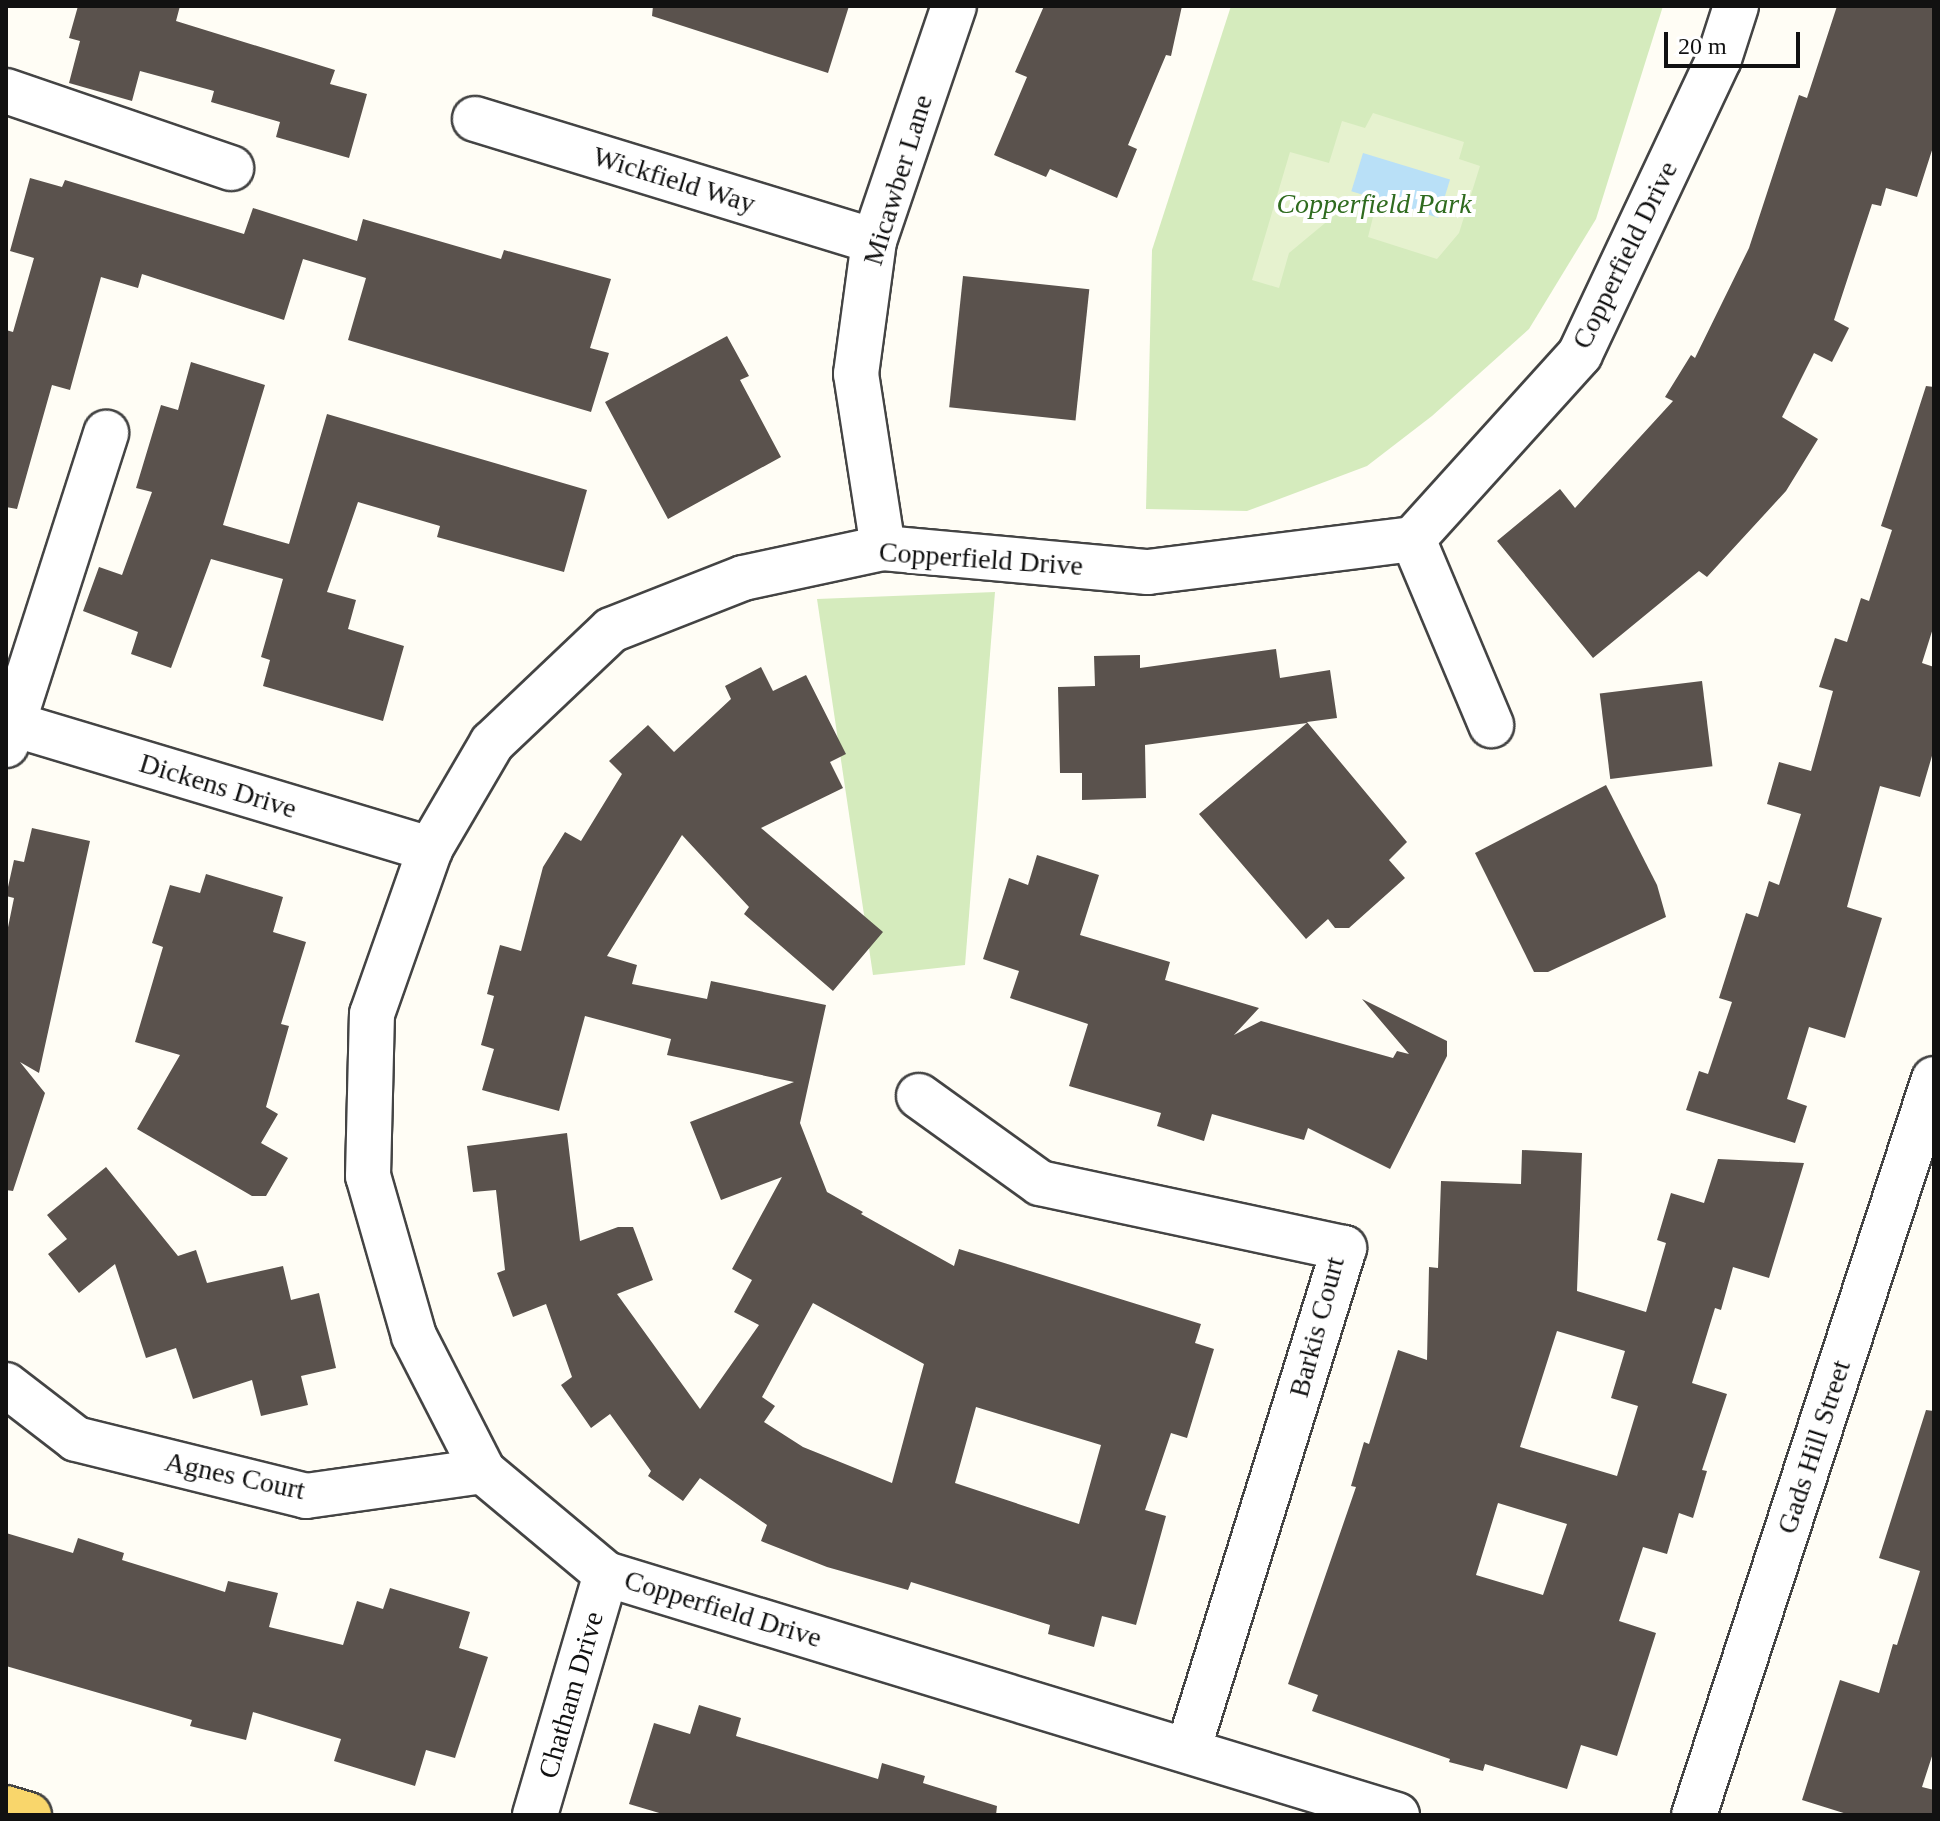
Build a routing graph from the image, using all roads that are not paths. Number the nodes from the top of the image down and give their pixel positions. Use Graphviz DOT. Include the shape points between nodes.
graph roads {
  1 [pos="954,6"];
  2 [pos="1736,6"];
  3 [pos="6,91"];
  4 [pos="475,119"];
  5 [pos="231,168"];
  6 [pos="874,241"];
  7 [pos="106,433"];
  8 [pos="1413,539"];
  9 [pos="883,548"];
  10 [pos="1491,725"];
  11 [pos="8,731"];
  12 [pos="430,849"];
  13 [pos="1934,1079"];
  14 [pos="919,1096"];
  15 [pos="6,1385"];
  16 [pos="483,1471"];
  17 [pos="606,1574"];
  18 [pos="1188,1750"];
  19 [pos="6,1808"];
  20 [pos="29,1815"];
  21 [pos="535,1815"];
  22 [pos="1397,1815"];
  23 [pos="1694,1815"];
  1 -- 6 [label="street, Micawber Lane"];
  2 -- 8 [label="street, Copperfield Drive" via="1719,59 1580,354"];
  3 -- 5 [label="street"];
  4 -- 6 [label="street, Wickfield Way"];
  6 -- 9 [label="street, Micawber Lane" via="856,374"];
  7 -- 11 [label="street"];
  8 -- 9 [label="street, Copperfield Drive" via="1148,572"];
  8 -- 10 [label="street"];
  9 -- 12 [label="street, Copperfield Drive" via="743,578 611,630 492,743"];
  11 -- 12 [label="street, Dickens Drive"];
  12 -- 16 [label="street, Copperfield Drive" via="372,1014 368,1176 414,1336"];
  13 -- 23 [label="street, Gads Hill Street"];
  14 -- 18 [label="street, Barkis Court" via="1040,1183 1344,1248"];
  15 -- 16 [label="street, Agnes Court" via="76,1439 306,1496"];
  16 -- 17 [label="street, Copperfield Drive"];
  17 -- 18 [label="street, Copperfield Drive"];
  17 -- 21 [label="street, Chatham Drive"];
  18 -- 22 [label="street, Copperfield Drive"];
  19 -- 20 [label="main road"];
}
